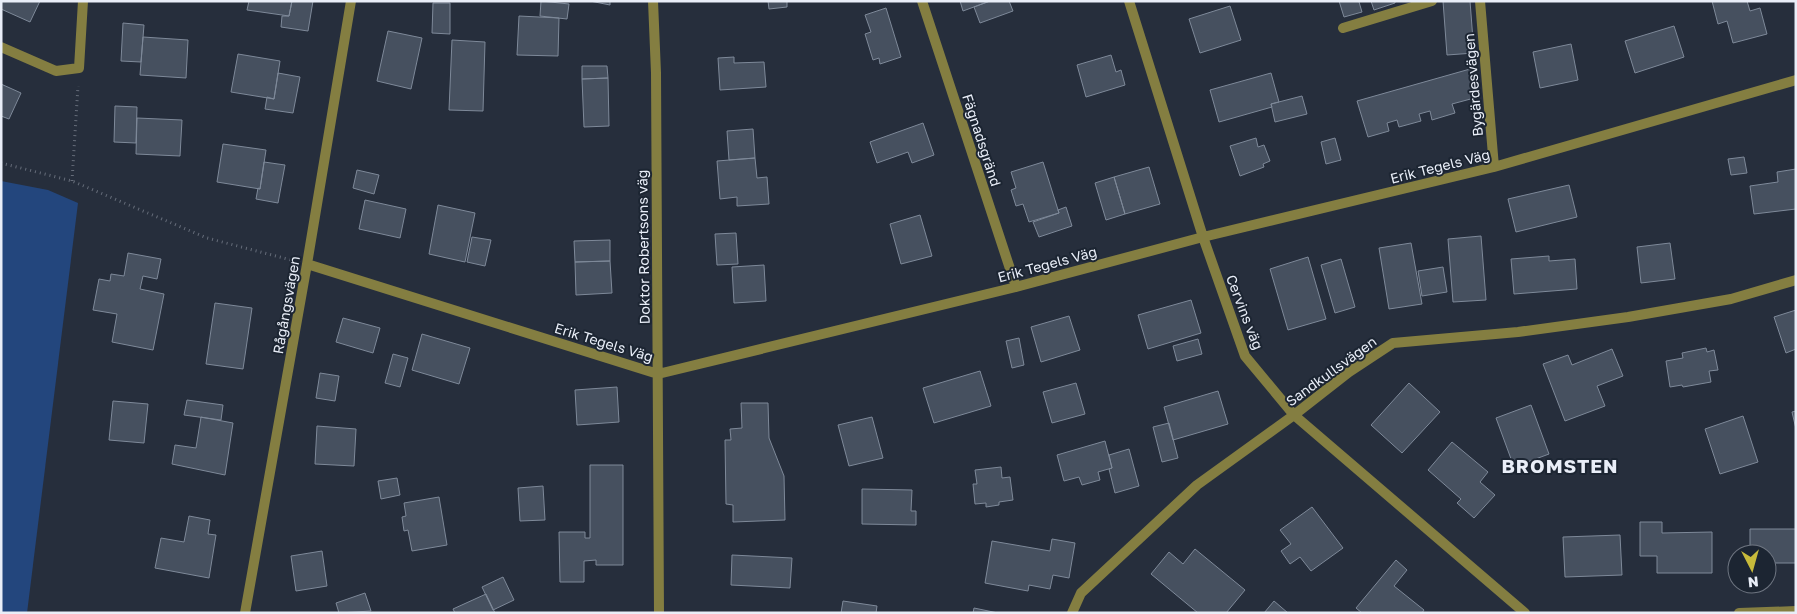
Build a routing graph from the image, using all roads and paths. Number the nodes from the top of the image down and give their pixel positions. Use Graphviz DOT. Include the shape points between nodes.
graph roads {
  1 [pos="83,1"];
  2 [pos="350,1"];
  3 [pos="654,1"];
  4 [pos="922,1"];
  5 [pos="1128,1"];
  6 [pos="1432,1"];
  7 [pos="1480,1"];
  8 [pos="1343,28"];
  9 [pos="1,47"];
  10 [pos="79,68"];
  11 [pos="1796,80"];
  12 [pos="1,163"];
  13 [pos="1494,167"];
  14 [pos="72,181"];
  15 [pos="1203,236"];
  16 [pos="307,264"];
  17 [pos="1796,280"];
  18 [pos="1016,287"];
  19 [pos="658,374"];
  20 [pos="1294,415"];
  21 [pos="1796,611"];
  22 [pos="245,613"];
  23 [pos="659,613"];
  24 [pos="1072,613"];
  25 [pos="1525,613"];
  26 [pos="1739,613"];
  1 -- 10 [label="street"];
  2 -- 16 [label="street, Rågångsvägen"];
  3 -- 19 [label="street, Doktor Robertsons väg"];
  4 -- 18 [label="street, Fägnadsgränd"];
  5 -- 15 [label="street, Cervins väg"];
  6 -- 8 [label="street"];
  7 -- 13 [label="street, Bygärdesvägen"];
  9 -- 10 [label="street" via="56,71"];
  10 -- 14 [label="path"];
  11 -- 13 [label="street, Erik Tegels Väg"];
  12 -- 14 [label="path"];
  13 -- 15 [label="street, Erik Tegels Väg"];
  14 -- 16 [label="path" via="207,238"];
  15 -- 18 [label="street, Erik Tegels Väg"];
  15 -- 20 [label="street, Cervins väg" via="1245,356"];
  16 -- 19 [label="street, Erik Tegels Väg"];
  16 -- 22 [label="street, Rågångsvägen"];
  17 -- 20 [label="street, Sandkullsvägen" via="1731,299 1628,317 1518,332 1393,343"];
  18 -- 19 [label="street, Erik Tegels Väg"];
  19 -- 23 [label="street, Doktor Robertsons väg"];
  20 -- 24 [label="street, Sandkullsvägen" via="1197,485 1081,593"];
  20 -- 25 [label="street, Cervins väg"];
  21 -- 26 [label="street"];
}
